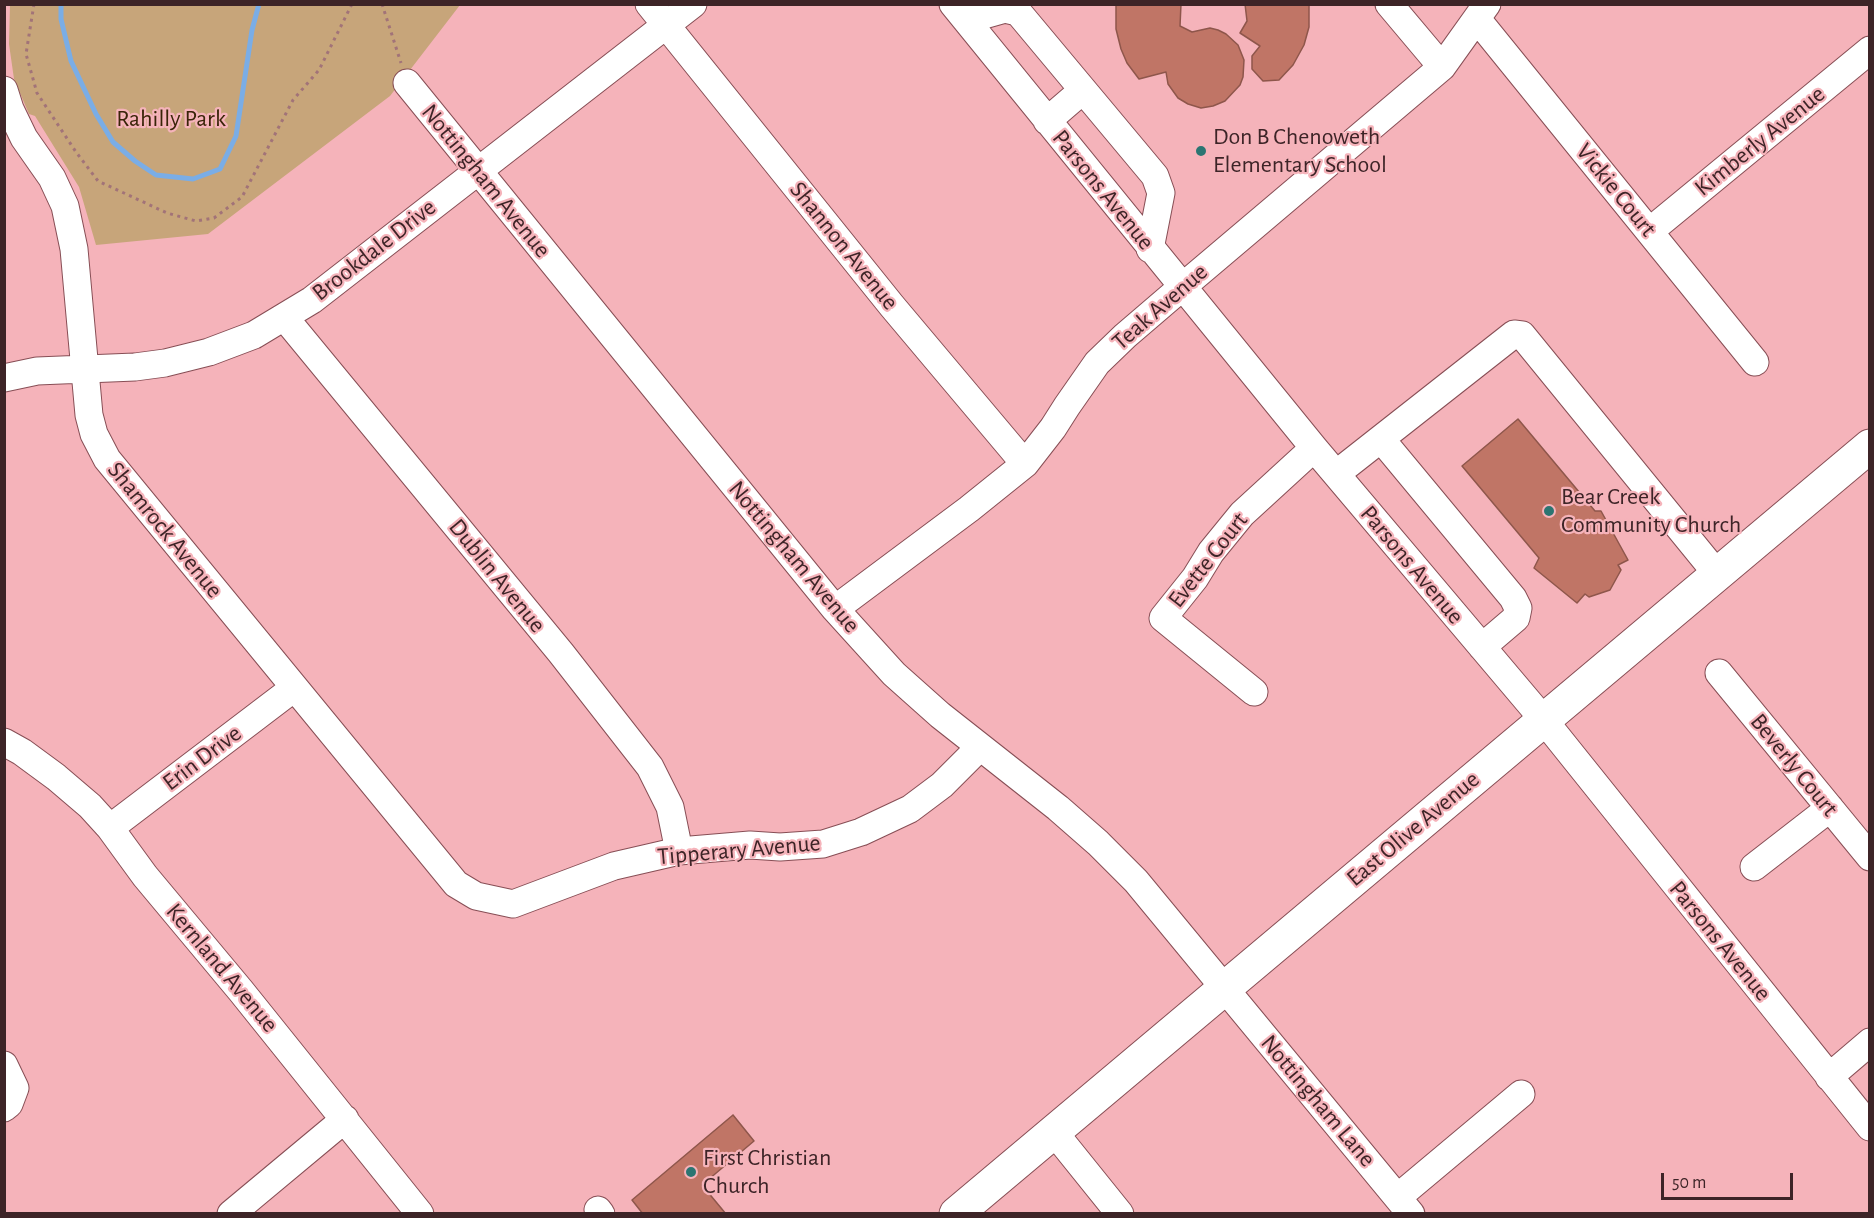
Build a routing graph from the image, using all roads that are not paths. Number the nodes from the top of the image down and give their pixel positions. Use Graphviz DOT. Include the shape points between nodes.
graph roads {
  1 [pos="650,4"];
  2 [pos="693,4"];
  3 [pos="1389,5"];
  4 [pos="1482,11"];
  5 [pos="959,12"];
  6 [pos="666,26"];
  7 [pos="1869,50"];
  8 [pos="1442,67"];
  9 [pos="408,83"];
  10 [pos="4,90"];
  11 [pos="1083,90"];
  12 [pos="1047,121"];
  13 [pos="14,139"];
  14 [pos="477,171"];
  15 [pos="1650,231"];
  16 [pos="1150,249"];
  17 [pos="1181,288"];
  18 [pos="285,318"];
  19 [pos="1755,362"];
  20 [pos="85,368"];
  21 [pos="4,378"];
  22 [pos="1381,439"];
  23 [pos="1869,446"];
  24 [pos="1314,448"];
  25 [pos="1025,464"];
  26 [pos="1336,474"];
  27 [pos="1717,574"];
  28 [pos="835,609"];
  29 [pos="1482,647"];
  30 [pos="1719,673"];
  31 [pos="294,688"];
  32 [pos="1254,692"];
  33 [pos="1543,719"];
  34 [pos="4,742"];
  35 [pos="980,747"];
  36 [pos="1830,808"];
  37 [pos="110,828"];
  38 [pos="679,851"];
  39 [pos="1869,857"];
  40 [pos="1754,867"];
  41 [pos="476,896"];
  42 [pos="1224,988"];
  43 [pos="1869,1042"];
  44 [pos="4,1065"];
  45 [pos="1829,1077"];
  46 [pos="1521,1094"];
  47 [pos="4,1108"];
  48 [pos="345,1119"];
  49 [pos="1869,1127"];
  50 [pos="1054,1132"];
  51 [pos="1404,1205"];
  52 [pos="231,1214"];
  53 [pos="420,1214"];
  54 [pos="956,1214"];
  55 [pos="1120,1214"];
  1 -- 6 [label="street, Shannon Avenue"];
  2 -- 6 [label="street, Brookdale Drive"];
  3 -- 8 [label="street"];
  4 -- 8 [label="street, Teak Avenue"];
  4 -- 15 [label="street, Vickie Court"];
  5 -- 11 [label="street" via="1018,12"];
  5 -- 12 [label="street, Parsons Avenue"];
  6 -- 14 [label="street, Brookdale Drive"];
  6 -- 25 [label="street, Shannon Avenue"];
  7 -- 15 [label="street, Kimberly Avenue"];
  8 -- 17 [label="street, Teak Avenue"];
  9 -- 14 [label="street, Nottingham Avenue"];
  10 -- 13 [label="street, Shamrock Avenue"];
  11 -- 12 [label="street"];
  11 -- 16 [label="street" via="1155,176 1161,193"];
  12 -- 16 [label="street, Parsons Avenue"];
  13 -- 20 [label="street, Shamrock Avenue" via="52,178 65,206 71,227"];
  14 -- 18 [label="street, Brookdale Drive"];
  14 -- 28 [label="street, Nottingham Avenue"];
  15 -- 19 [label="street, Vickie Court"];
  16 -- 17 [label="street, Parsons Avenue"];
  17 -- 24 [label="street, Parsons Avenue"];
  17 -- 25 [label="street, Teak Avenue" via="1097,363"];
  18 -- 20 [label="street, Brookdale Drive" via="209,352 165,363"];
  18 -- 38 [label="street, Dublin Avenue" via="650,767 670,807"];
  20 -- 21 [label="street, Brookdale Drive"];
  20 -- 31 [label="street, Shamrock Avenue" via="89,415 107,459"];
  22 -- 26 [label="street"];
  22 -- 27 [label="street" via="1514,334 1522,335"];
  22 -- 29 [label="street" via="1518,608 1516,618"];
  23 -- 27 [label="main road, East Olive Avenue"];
  24 -- 26 [label="street, Parsons Avenue"];
  24 -- 32 [label="street, Evette Court" via="1242,514 1163,618"];
  25 -- 28 [label="street, Teak Avenue"];
  26 -- 29 [label="street, Parsons Avenue"];
  27 -- 33 [label="main road, East Olive Avenue"];
  28 -- 35 [label="street, Nottingham Avenue" via="894,674"];
  29 -- 33 [label="street, Parsons Avenue"];
  30 -- 36 [label="street, Beverly Court"];
  31 -- 37 [label="street, Erin Drive"];
  31 -- 41 [label="street, Shamrock Avenue" via="456,884"];
  33 -- 42 [label="main road, East Olive Avenue"];
  33 -- 45 [label="street, Parsons Avenue"];
  34 -- 37 [label="street, Kernland Avenue" via="56,777"];
  35 -- 38 [label="street, Tipperary Avenue" via="942,785 910,809 861,832 822,844"];
  35 -- 42 [label="street, Nottingham Avenue" via="1098,843 1136,881"];
  36 -- 39 [label="street, Beverly Court"];
  36 -- 40 [label="street"];
  37 -- 48 [label="street, Kernland Avenue"];
  38 -- 41 [label="street, Tipperary Avenue" via="614,866 513,904"];
  42 -- 50 [label="main road, East Olive Avenue"];
  42 -- 51 [label="street, Nottingham Lane"];
  43 -- 45 [label="street"];
  44 -- 47 [label="street" via="15,1088"];
  45 -- 49 [label="street, Parsons Avenue"];
  46 -- 51 [label="street"];
  48 -- 52 [label="street"];
  48 -- 53 [label="street, Kernland Avenue"];
  50 -- 54 [label="main road, East Olive Avenue"];
  50 -- 55 [label="street"];
}
